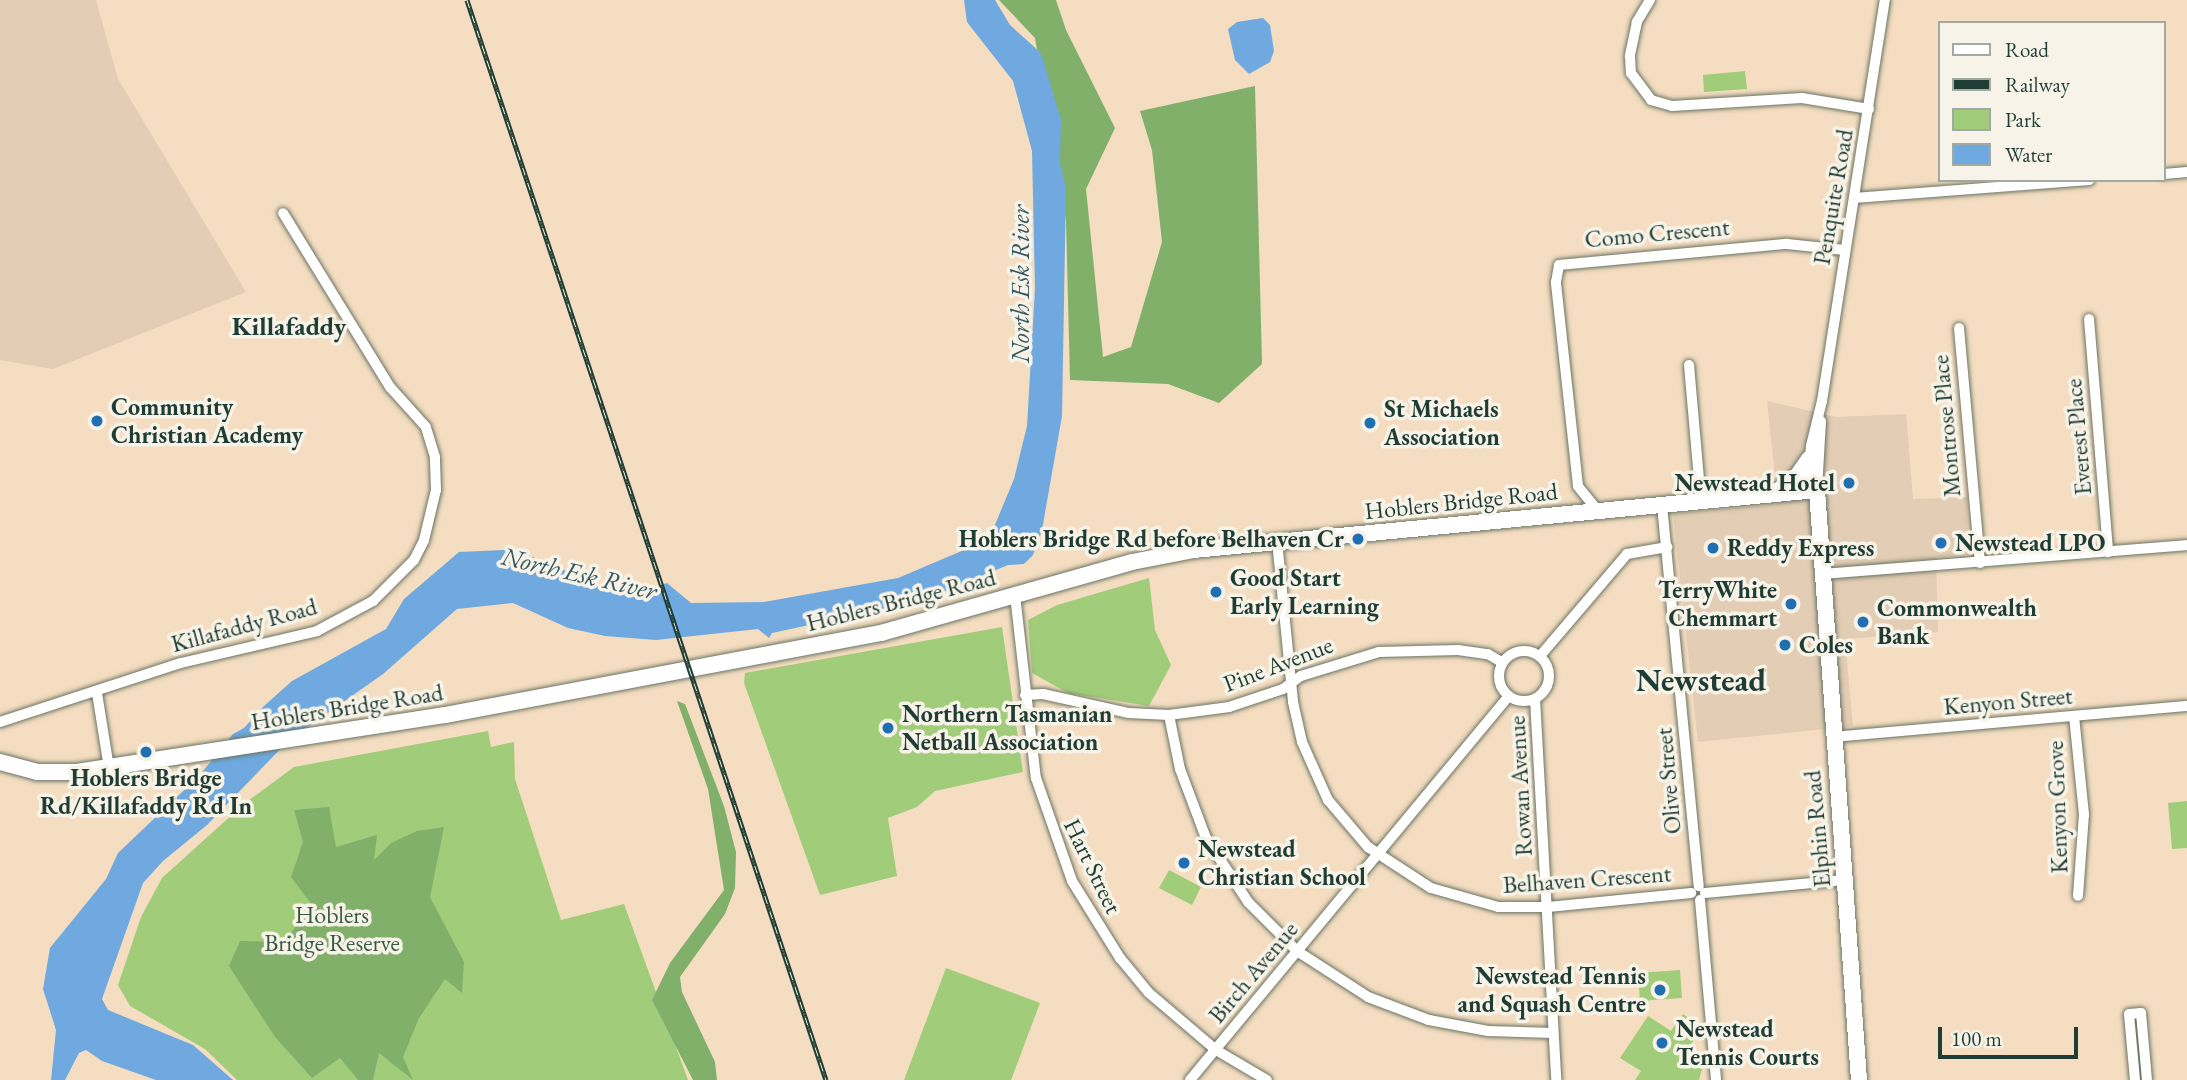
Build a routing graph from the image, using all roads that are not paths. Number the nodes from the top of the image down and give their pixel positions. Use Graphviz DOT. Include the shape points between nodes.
graph roads {
  1 [pos="1650,0"];
  2 [pos="1885,0"];
  3 [pos="1869,109"];
  4 [pos="2187,172"];
  5 [pos="2166,174"];
  6 [pos="2063,182"];
  7 [pos="1854,198"];
  8 [pos="283,213"];
  9 [pos="1845,250"];
  10 [pos="2089,319"];
  11 [pos="1959,328"];
  12 [pos="1689,365"];
  13 [pos="1822,401"];
  14 [pos="1809,459"];
  15 [pos="1812,491"];
  16 [pos="1773,494"];
  17 [pos="1701,501"];
  18 [pos="1662,505"];
  19 [pos="1598,511"];
  20 [pos="1278,541"];
  21 [pos="2187,545"];
  22 [pos="1667,547"];
  23 [pos="2108,552"];
  24 [pos="1980,563"];
  25 [pos="1821,574"];
  26 [pos="1014,595"];
  27 [pos="1540,656"];
  28 [pos="1503,663"];
  29 [pos="1292,682"];
  30 [pos="97,693"];
  31 [pos="1025,695"];
  32 [pos="1508,696"];
  33 [pos="1535,699"];
  34 [pos="2187,706"];
  35 [pos="1169,715"];
  36 [pos="2074,716"];
  37 [pos="0,722"];
  38 [pos="1832,737"];
  39 [pos="0,762"];
  40 [pos="109,768"];
  41 [pos="1377,855"];
  42 [pos="1844,880"];
  43 [pos="1698,893"];
  44 [pos="2078,896"];
  45 [pos="1548,908"];
  46 [pos="1297,951"];
  47 [pos="1553,1033"];
  48 [pos="1216,1050"];
  49 [pos="1191,1080"];
  50 [pos="1267,1080"];
  51 [pos="1556,1080"];
  52 [pos="1716,1080"];
  53 [pos="1859,1080"];
  54 [pos="2136,1080"];
  55 [pos="2147,1080"];
  1 -- 3 [label="street" via="1637,22 1630,56 1631,73 1651,100 1672,106 1802,98"];
  2 -- 3 [label="street, Penquite Road"];
  3 -- 7 [label="street, Penquite Road"];
  4 -- 5 [label="street"];
  6 -- 7 [label="street"];
  7 -- 9 [label="street, Penquite Road"];
  8 -- 30 [label="street, Killafaddy Road" via="390,387 426,427 435,457 436,490 425,540 401,575 373,601 317,631 181,663"];
  9 -- 13 [label="street, Penquite Road"];
  9 -- 19 [label="street, Como Crescent" via="1787,244 1559,265 1556,282 1578,486"];
  10 -- 23 [label="street, Everest Place"];
  11 -- 24 [label="street, Montrose Place"];
  12 -- 17 [label="street"];
  13 -- 14 [label="street, Penquite Road"];
  13 -- 15 [label="street, Penquite Road"];
  14 -- 15 [label="street, Penquite Road"];
  14 -- 16 [label="highway" via="1797,476"];
  15 -- 16 [label="highway, Hoblers Bridge Road"];
  15 -- 25 [label="highway, Elphin Road"];
  16 -- 17 [label="highway, Hoblers Bridge Road"];
  17 -- 18 [label="highway, Hoblers Bridge Road"];
  18 -- 19 [label="highway, Hoblers Bridge Road"];
  18 -- 22 [label="street, Olive Street"];
  19 -- 20 [label="highway, Hoblers Bridge Road"];
  20 -- 26 [label="highway, Hoblers Bridge Road" via="1132,562"];
  20 -- 29 [label="street, Belhaven Crescent"];
  21 -- 23 [label="street"];
  22 -- 27 [label="street" via="1627,554"];
  22 -- 43 [label="street, Olive Street"];
  23 -- 24 [label="street"];
  24 -- 25 [label="street"];
  25 -- 38 [label="highway, Elphin Road"];
  26 -- 31 [label="street, Hart Street"];
  26 -- 40 [label="highway, Hoblers Bridge Road" via="881,633 446,715"];
  27 -- 28 [label="street" via="1524,651"];
  27 -- 33 [label="street" via="1550,679"];
  28 -- 29 [label="street, Pine Avenue" via="1475,652 1406,649 1346,660"];
  28 -- 32 [label="street" via="1499,677"];
  29 -- 35 [label="street, Pine Avenue" via="1230,707"];
  29 -- 41 [label="street, Belhaven Crescent" via="1299,731 1317,782 1353,833"];
  30 -- 37 [label="street, Killafaddy Road"];
  30 -- 40 [label="street"];
  31 -- 35 [label="street, Pine Avenue" via="1042,694 1129,713"];
  31 -- 48 [label="street, Hart Street" via="1036,778 1072,881 1120,958 1182,1025"];
  32 -- 33 [label="street" via="1521,701"];
  32 -- 41 [label="street, Birch Avenue"];
  33 -- 45 [label="street, Rowan Avenue"];
  34 -- 36 [label="street, Kenyon Street"];
  35 -- 46 [label="street" via="1180,769 1206,838 1248,902"];
  36 -- 38 [label="street, Kenyon Street"];
  36 -- 44 [label="street, Kenyon Grove" via="2084,814"];
  38 -- 42 [label="highway, Elphin Road"];
  39 -- 40 [label="highway, Hoblers Bridge Road" via="37,772"];
  41 -- 45 [label="street, Belhaven Crescent" via="1414,880 1453,897 1498,907"];
  41 -- 46 [label="street, Birch Avenue"];
  42 -- 43 [label="street, Belhaven Crescent"];
  42 -- 53 [label="highway, Elphin Road"];
  43 -- 45 [label="street, Belhaven Crescent"];
  43 -- 52 [label="street, Olive Street"];
  45 -- 47 [label="street, Rowan Avenue"];
  46 -- 47 [label="street" via="1363,994 1429,1020 1488,1031"];
  46 -- 48 [label="street, Birch Avenue"];
  47 -- 51 [label="street, Rowan Avenue"];
  48 -- 49 [label="street, Birch Avenue"];
  48 -- 50 [label="street, Hart Street"];
  54 -- 55 [label="street" via="2129,1014 2141,1013"];
}
